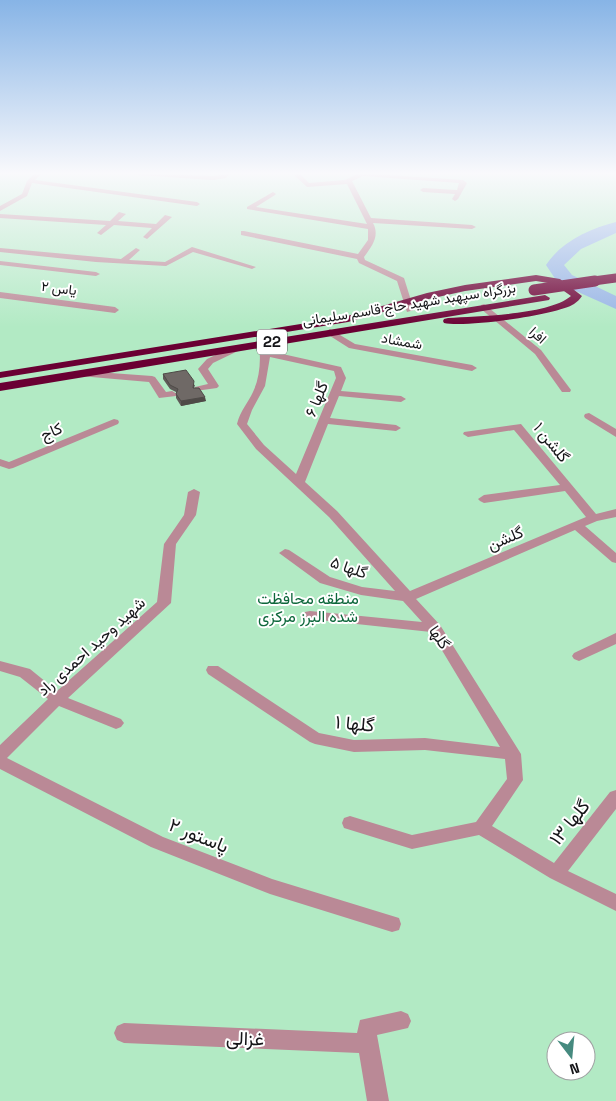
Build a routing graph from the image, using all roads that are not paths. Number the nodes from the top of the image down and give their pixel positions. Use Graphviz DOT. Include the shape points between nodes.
graph roads {
  1 [pos="110,224"];
  2 [pos="133,224"];
  3 [pos="370,224"];
  4 [pos="383,224"];
  5 [pos="158,226"];
  6 [pos="472,227"];
  7 [pos="101,233"];
  8 [pos="244,233"];
  9 [pos="147,237"];
  10 [pos="0,250"];
  11 [pos="136,250"];
  12 [pos="360,257"];
  13 [pos="123,262"];
  14 [pos="0,264"];
  15 [pos="252,267"];
  16 [pos="96,274"];
  17 [pos="616,278"];
  18 [pos="616,288"];
  19 [pos="0,295"];
  20 [pos="409,306"];
  21 [pos="484,307"];
  22 [pos="115,310"];
  23 [pos="497,318"];
  24 [pos="360,327"];
  25 [pos="330,332"];
  26 [pos="238,348"];
  27 [pos="265,348"];
  28 [pos="472,368"];
  29 [pos="83,374"];
  30 [pos="0,375"];
  31 [pos="0,387"];
  32 [pos="199,389"];
  33 [pos="566,390"];
  34 [pos="172,394"];
  35 [pos="334,394"];
  36 [pos="401,399"];
  37 [pos="589,416"];
  38 [pos="324,420"];
  39 [pos="114,422"];
  40 [pos="396,428"];
  41 [pos="468,434"];
  42 [pos="616,434"];
  43 [pos="0,462"];
  44 [pos="299,482"];
  45 [pos="568,487"];
  46 [pos="194,492"];
  47 [pos="484,499"];
  48 [pos="616,513"];
  49 [pos="593,518"];
  50 [pos="576,525"];
  51 [pos="285,554"];
  52 [pos="616,559"];
  53 [pos="408,598"];
  54 [pos="310,615"];
  55 [pos="435,628"];
  56 [pos="616,638"];
  57 [pos="579,656"];
  58 [pos="0,666"];
  59 [pos="213,670"];
  60 [pos="57,699"];
  61 [pos="116,722"];
  62 [pos="514,754"];
  63 [pos="0,755"];
  64 [pos="0,762"];
  65 [pos="616,797"];
  66 [pos="350,823"];
  67 [pos="482,828"];
  68 [pos="556,872"];
  69 [pos="616,903"];
  70 [pos="392,924"];
  71 [pos="401,1021"];
  72 [pos="124,1033"];
  73 [pos="367,1043"];
  74 [pos="378,1101"];
  1 -- 7 [label="street"];
  2 -- 5 [label="street"];
  3 -- 12 [label="street" via="372,240"];
  4 -- 6 [label="street"];
  5 -- 9 [label="street"];
  8 -- 12 [label="street"];
  10 -- 13 [label="street"];
  11 -- 13 [label="street"];
  12 -- 20 [label="street" via="362,261 401,280"];
  13 -- 15 [label="street" via="166,264 192,249"];
  14 -- 16 [label="street"];
  17 -- 20 [label="highway, بزرگراه سپهبد شهید حاج قاسم سلیمانی / 22, bridge"];
  18 -- 21 [label="highway, بزرگراه سپهبد شهید حاج قاسم سلیمانی / 22"];
  19 -- 22 [label="street, یاس ۲"];
  20 -- 23 [label="highway" via="465,288 536,278 556,281 577,296 567,305 549,310"];
  20 -- 30 [label="highway, بزرگراه سپهبد شهید حاج قاسم سلیمانی / 22" via="348,319"];
  21 -- 23 [label="street, افرا"];
  21 -- 24 [label="highway, بزرگراه سپهبد شهید حاج قاسم سلیمانی / 22"];
  23 -- 24 [label="highway"];
  23 -- 33 [label="street, افرا" via="538,352"];
  24 -- 25 [label="highway, بزرگراه سپهبد شهید حاج قاسم سلیمانی / 22"];
  25 -- 27 [label="highway, بزرگراه سپهبد شهید حاج قاسم سلیمانی / 22"];
  25 -- 28 [label="street, شمشاد" via="352,346"];
  26 -- 27 [label="highway, بزرگراه سپهبد شهید حاج قاسم سلیمانی / 22"];
  26 -- 29 [label="highway, بزرگراه سپهبد شهید حاج قاسم سلیمانی / 22"];
  26 -- 32 [label="street" via="210,361 204,369 214,386"];
  27 -- 35 [label="street, گلها ۶" via="338,369 341,378"];
  27 -- 44 [label="street, گلها" via="264,376 242,424 260,447"];
  29 -- 31 [label="highway, بزرگراه سپهبد شهید حاج قاسم سلیمانی / 22"];
  29 -- 34 [label="street" via="152,379 163,396"];
  35 -- 36 [label="street"];
  35 -- 38 [label="street, گلها ۶"];
  37 -- 42 [label="street"];
  38 -- 40 [label="street"];
  38 -- 44 [label="street, گلها ۶"];
  39 -- 43 [label="street, کاج" via="9,466"];
  41 -- 45 [label="street, گلشن ۱" via="517,426"];
  44 -- 53 [label="street, گلها" via="333,514"];
  45 -- 47 [label="street"];
  45 -- 49 [label="street, گلشن ۱"];
  46 -- 60 [label="street, شهید وحید احمدی راد" via="190,515 170,544 164,603"];
  48 -- 49 [label="street, گلشن"];
  49 -- 50 [label="street, گلشن"];
  50 -- 52 [label="street"];
  50 -- 53 [label="street, گلشن"];
  51 -- 53 [label="street, گلها ۵" via="325,580 361,591"];
  53 -- 55 [label="street, گلها"];
  54 -- 55 [label="street"];
  55 -- 62 [label="street, گلها"];
  56 -- 57 [label="street"];
  58 -- 60 [label="street" via="25,673"];
  59 -- 62 [label="street, گلها ۱" via="315,738 354,746 426,744"];
  60 -- 61 [label="street"];
  60 -- 63 [label="street, شهید وحید احمدی راد"];
  62 -- 67 [label="street, گلها" via="515,780"];
  64 -- 70 [label="street, پاستور ۲" via="157,842 270,886"];
  65 -- 68 [label="street, گلها ۱۳"];
  66 -- 67 [label="street" via="412,842"];
  67 -- 68 [label="street"];
  68 -- 69 [label="street"];
  71 -- 73 [label="street" via="367,1028"];
  72 -- 73 [label="street, غزالی"];
  73 -- 74 [label="street"];
}
